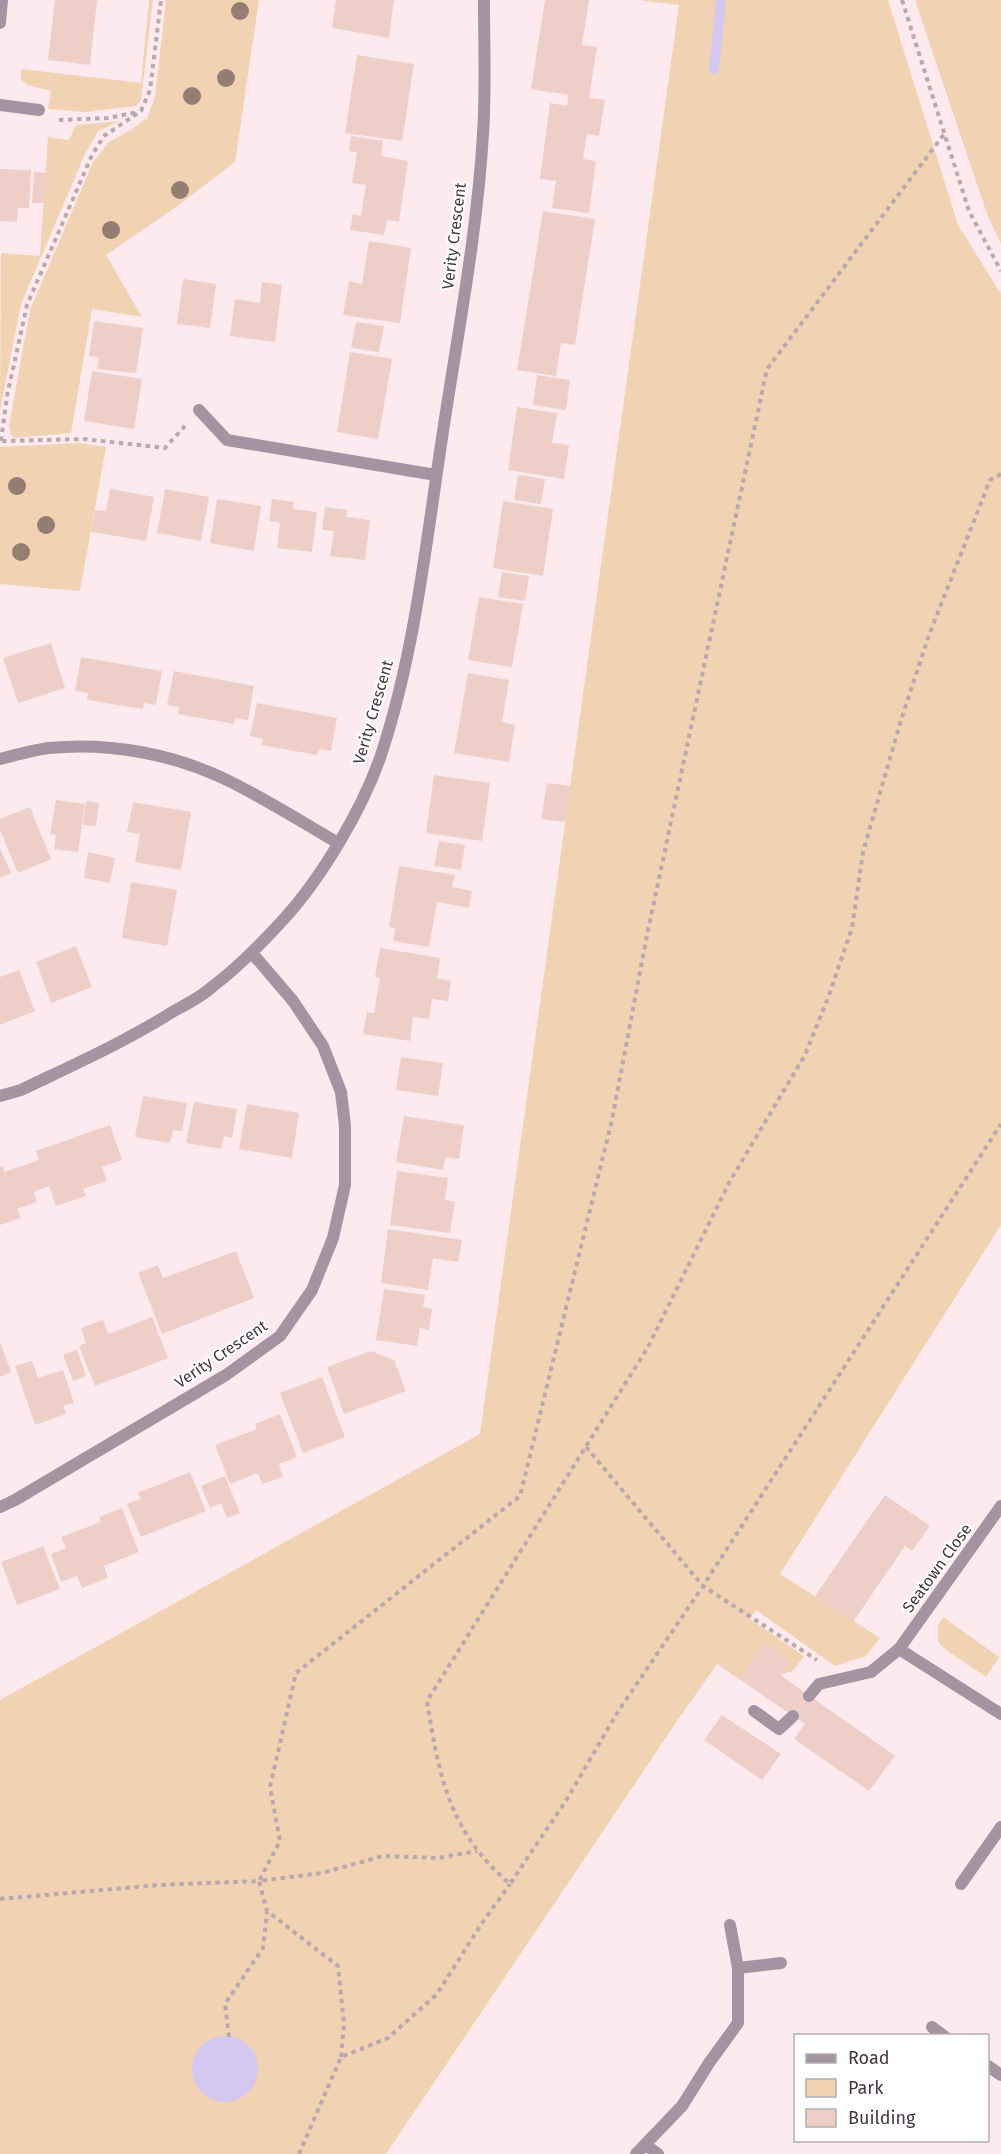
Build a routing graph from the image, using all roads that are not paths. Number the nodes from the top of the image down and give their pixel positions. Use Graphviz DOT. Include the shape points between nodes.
graph roads {
  1 [pos="2,0"];
  2 [pos="484,0"];
  3 [pos="0,23"];
  4 [pos="0,105"];
  5 [pos="39,110"];
  6 [pos="199,410"];
  7 [pos="436,475"];
  8 [pos="0,759"];
  9 [pos="338,843"];
  10 [pos="252,953"];
  11 [pos="0,1096"];
  12 [pos="1001,1506"];
  13 [pos="0,1507"];
  14 [pos="899,1648"];
  15 [pos="809,1696"];
  16 [pos="754,1711"];
  17 [pos="1001,1714"];
  18 [pos="793,1716"];
  19 [pos="1001,1827"];
  20 [pos="961,1884"];
  21 [pos="730,1926"];
  22 [pos="781,1963"];
  23 [pos="738,1968"];
  24 [pos="932,2027"];
  25 [pos="941,2034"];
  26 [pos="641,2150"];
  27 [pos="658,2154"];
  1 -- 3 [label="street"];
  2 -- 7 [label="street, Verity Crescent" via="483,133 472,243"];
  4 -- 5 [label="street"];
  6 -- 7 [label="street" via="227,440"];
  7 -- 9 [label="street, Verity Crescent" via="396,704 382,754"];
  8 -- 9 [label="street" via="47,748 96,747 141,752 230,781"];
  9 -- 10 [label="street, Verity Crescent" via="309,888"];
  10 -- 11 [label="street, Verity Crescent" via="210,989 144,1030 21,1090"];
  10 -- 13 [label="street, Verity Crescent" via="293,1001 323,1046 341,1092 345,1185 333,1238 312,1290 280,1336 226,1375"];
  12 -- 14 [label="street, Seatown Close"];
  14 -- 15 [label="street, Seatown Close" via="871,1672 819,1684"];
  14 -- 17 [label="street"];
  16 -- 18 [label="street" via="779,1729"];
  19 -- 20 [label="street"];
  21 -- 23 [label="street"];
  22 -- 23 [label="street"];
  23 -- 26 [label="street" via="738,2023 682,2106"];
  24 -- 25 [label="street"];
  26 -- 27 [label="street"];
}
